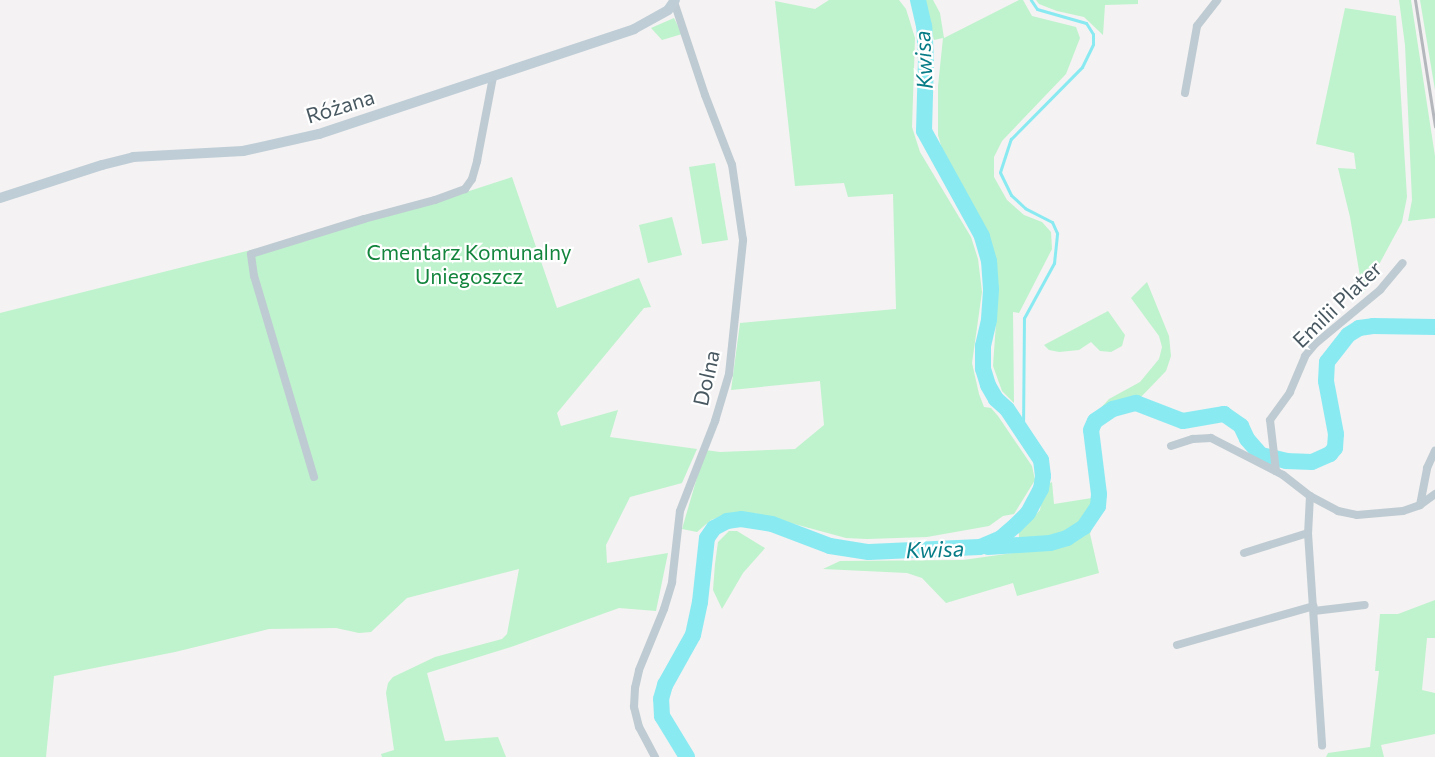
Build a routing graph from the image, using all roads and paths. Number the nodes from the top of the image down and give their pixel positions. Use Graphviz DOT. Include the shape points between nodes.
graph roads {
  1 [pos="1216,0"];
  2 [pos="675,1"];
  3 [pos="493,77"];
  4 [pos="1185,93"];
  5 [pos="0,198"];
  6 [pos="1403,263"];
  7 [pos="1171,446"];
  8 [pos="1435,451"];
  9 [pos="1276,467"];
  10 [pos="314,477"];
  11 [pos="1435,494"];
  12 [pos="1310,496"];
  13 [pos="1420,505"];
  14 [pos="1308,533"];
  15 [pos="1244,553"];
  16 [pos="1365,604"];
  17 [pos="1314,608"];
  18 [pos="1177,645"];
  19 [pos="1322,746"];
  20 [pos="655,757"];
  1 -- 4 [label="street" via="1197,26"];
  2 -- 3 [label="street, Różana" via="662,14 634,29"];
  2 -- 20 [label="street, Dolna" via="732,165 743,240 729,374 680,511 672,582 635,688 639,727"];
  3 -- 5 [label="street, Różana" via="279,145 243,151 133,157"];
  3 -- 10 [label="street" via="477,161 465,189 251,254 254,276"];
  6 -- 9 [label="street, Emilii Plater" via="1380,290 1305,356 1290,392 1270,420"];
  7 -- 9 [label="street" via="1211,438"];
  8 -- 13 [label="street" via="1427,468"];
  9 -- 12 [label="street"];
  11 -- 13 [label="street"];
  12 -- 13 [label="street" via="1338,511 1357,515 1381,515"];
  12 -- 14 [label="street"];
  14 -- 15 [label="street"];
  14 -- 17 [label="street"];
  16 -- 17 [label="street"];
  17 -- 18 [label="street"];
  17 -- 19 [label="street"];
}
